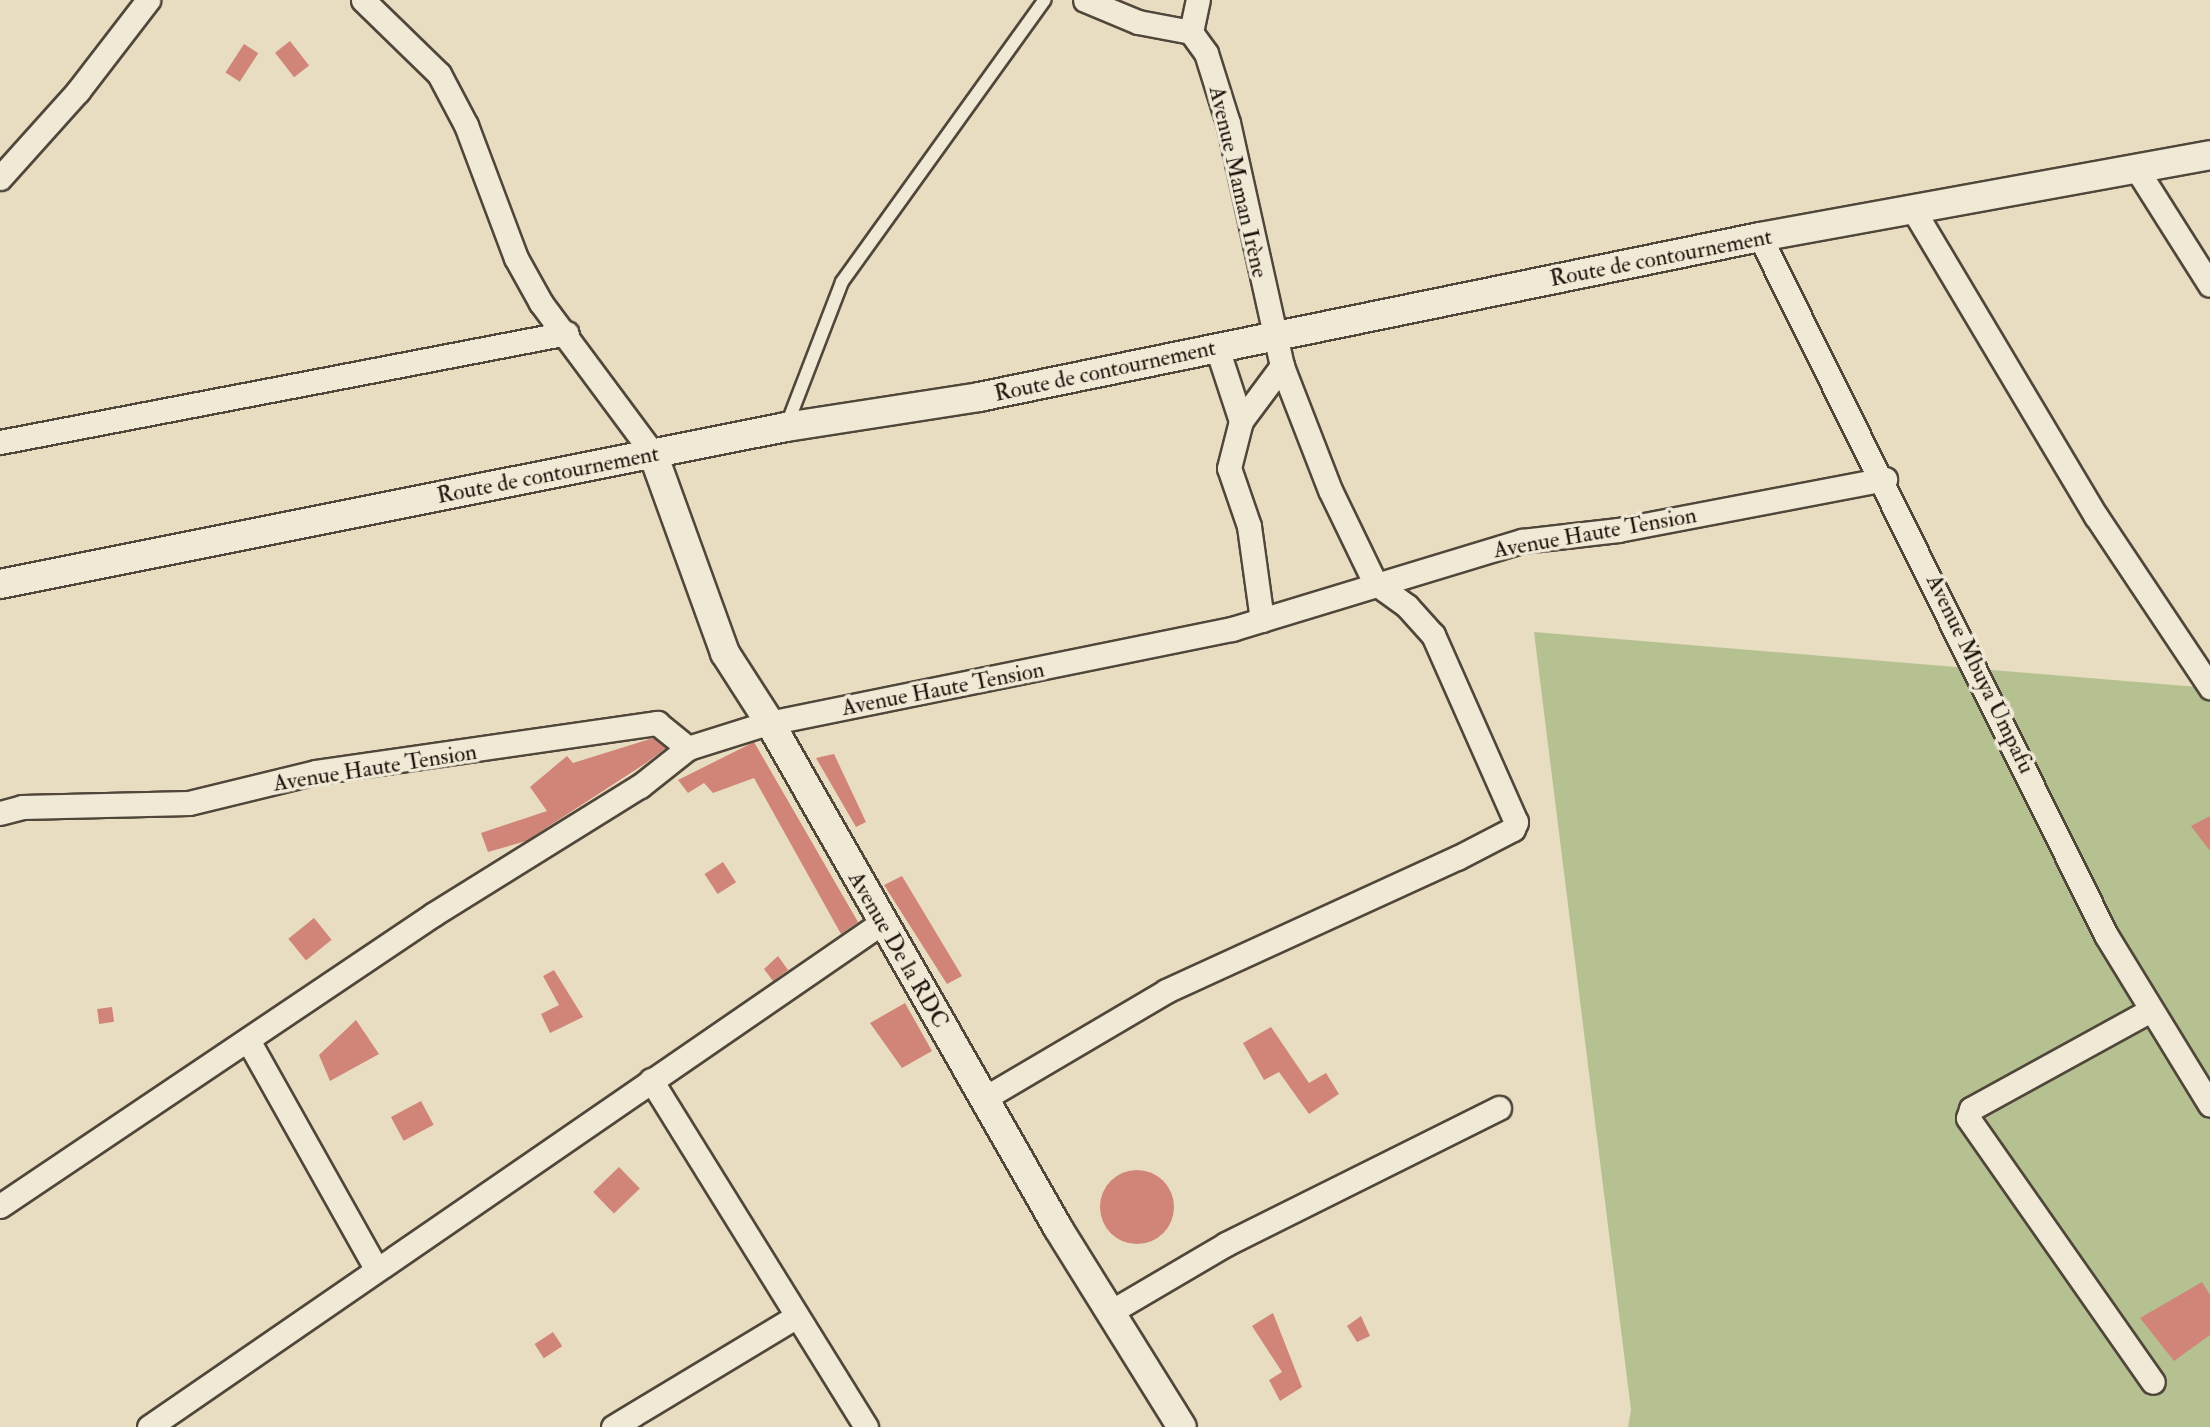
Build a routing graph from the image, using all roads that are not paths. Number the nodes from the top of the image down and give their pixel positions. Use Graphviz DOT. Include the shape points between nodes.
graph roads {
  1 [pos="148,0"];
  2 [pos="363,0"];
  3 [pos="1045,0"];
  4 [pos="1085,0"];
  5 [pos="1198,0"];
  6 [pos="1191,32"];
  7 [pos="2210,155"];
  8 [pos="2136,168"];
  9 [pos="0,178"];
  10 [pos="1914,211"];
  11 [pos="1760,237"];
  12 [pos="2210,285"];
  13 [pos="567,333"];
  14 [pos="1273,337"];
  15 [pos="1217,348"];
  16 [pos="1282,366"];
  17 [pos="1241,421"];
  18 [pos="786,428"];
  19 [pos="0,442"];
  20 [pos="653,454"];
  21 [pos="1885,479"];
  22 [pos="1375,583"];
  23 [pos="0,584"];
  24 [pos="1262,620"];
  25 [pos="2210,687"];
  26 [pos="770,723"];
  27 [pos="688,748"];
  28 [pos="0,813"];
  29 [pos="884,921"];
  30 [pos="2149,1011"];
  31 [pos="249,1042"];
  32 [pos="651,1080"];
  33 [pos="983,1099"];
  34 [pos="2210,1105"];
  35 [pos="1499,1108"];
  36 [pos="0,1206"];
  37 [pos="376,1268"];
  38 [pos="1112,1311"];
  39 [pos="795,1317"];
  40 [pos="2153,1382"];
  41 [pos="149,1427"];
  42 [pos="612,1427"];
  43 [pos="866,1427"];
  44 [pos="1182,1427"];
  1 -- 9 [label="street" via="78,91"];
  2 -- 13 [label="street" via="439,74 466,125 489,198 516,258 541,303"];
  3 -- 18 [label="lane" via="842,282"];
  4 -- 6 [label="street" via="1138,22"];
  5 -- 6 [label="street"];
  6 -- 14 [label="street, Avenue Maman Irène" via="1206,53 1228,123"];
  7 -- 8 [label="street, Route de contournement"];
  8 -- 10 [label="street, Route de contournement"];
  8 -- 12 [label="street"];
  10 -- 11 [label="street, Route de contournement"];
  10 -- 25 [label="street" via="2089,505"];
  11 -- 14 [label="street, Route de contournement"];
  11 -- 21 [label="street, Avenue Mbuya Umpafu"];
  13 -- 19 [label="street"];
  13 -- 20 [label="street"];
  14 -- 15 [label="street, Route de contournement"];
  14 -- 16 [label="street, Avenue Maman Irène"];
  15 -- 17 [label="street"];
  15 -- 18 [label="street, Route de contournement" via="979,397"];
  16 -- 17 [label="street"];
  16 -- 22 [label="street, Avenue Maman Irène" via="1330,490"];
  17 -- 24 [label="street" via="1229,468 1249,526"];
  18 -- 20 [label="street, Route de contournement"];
  20 -- 23 [label="street, Route de contournement"];
  20 -- 26 [label="street, Avenue De la RDC" via="725,653"];
  21 -- 22 [label="street, Avenue Haute Tension" via="1618,530 1522,541"];
  21 -- 30 [label="street, Avenue Mbuya Umpafu" via="2106,935"];
  22 -- 24 [label="street, Avenue Haute Tension"];
  22 -- 33 [label="street" via="1407,606 1433,635 1481,748 1503,786 1516,822 1513,830 1166,990"];
  24 -- 26 [label="street, Avenue Haute Tension"];
  26 -- 27 [label="street, Avenue Haute Tension"];
  26 -- 29 [label="street, Avenue De la RDC"];
  27 -- 28 [label="street, Avenue Haute Tension" via="657,723 316,772 189,803 22,807"];
  27 -- 31 [label="street" via="640,786 434,914"];
  29 -- 32 [label="street"];
  29 -- 33 [label="street, Avenue De la RDC"];
  30 -- 34 [label="street, Avenue Mbuya Umpafu"];
  30 -- 40 [label="street" via="1971,1109 1968,1118"];
  31 -- 36 [label="street"];
  31 -- 37 [label="street"];
  32 -- 37 [label="street"];
  32 -- 39 [label="street"];
  33 -- 38 [label="street, Avenue De la RDC"];
  35 -- 38 [label="street" via="1226,1244"];
  37 -- 41 [label="street"];
  38 -- 44 [label="street, Avenue De la RDC"];
  39 -- 42 [label="street"];
  39 -- 43 [label="street"];
}
